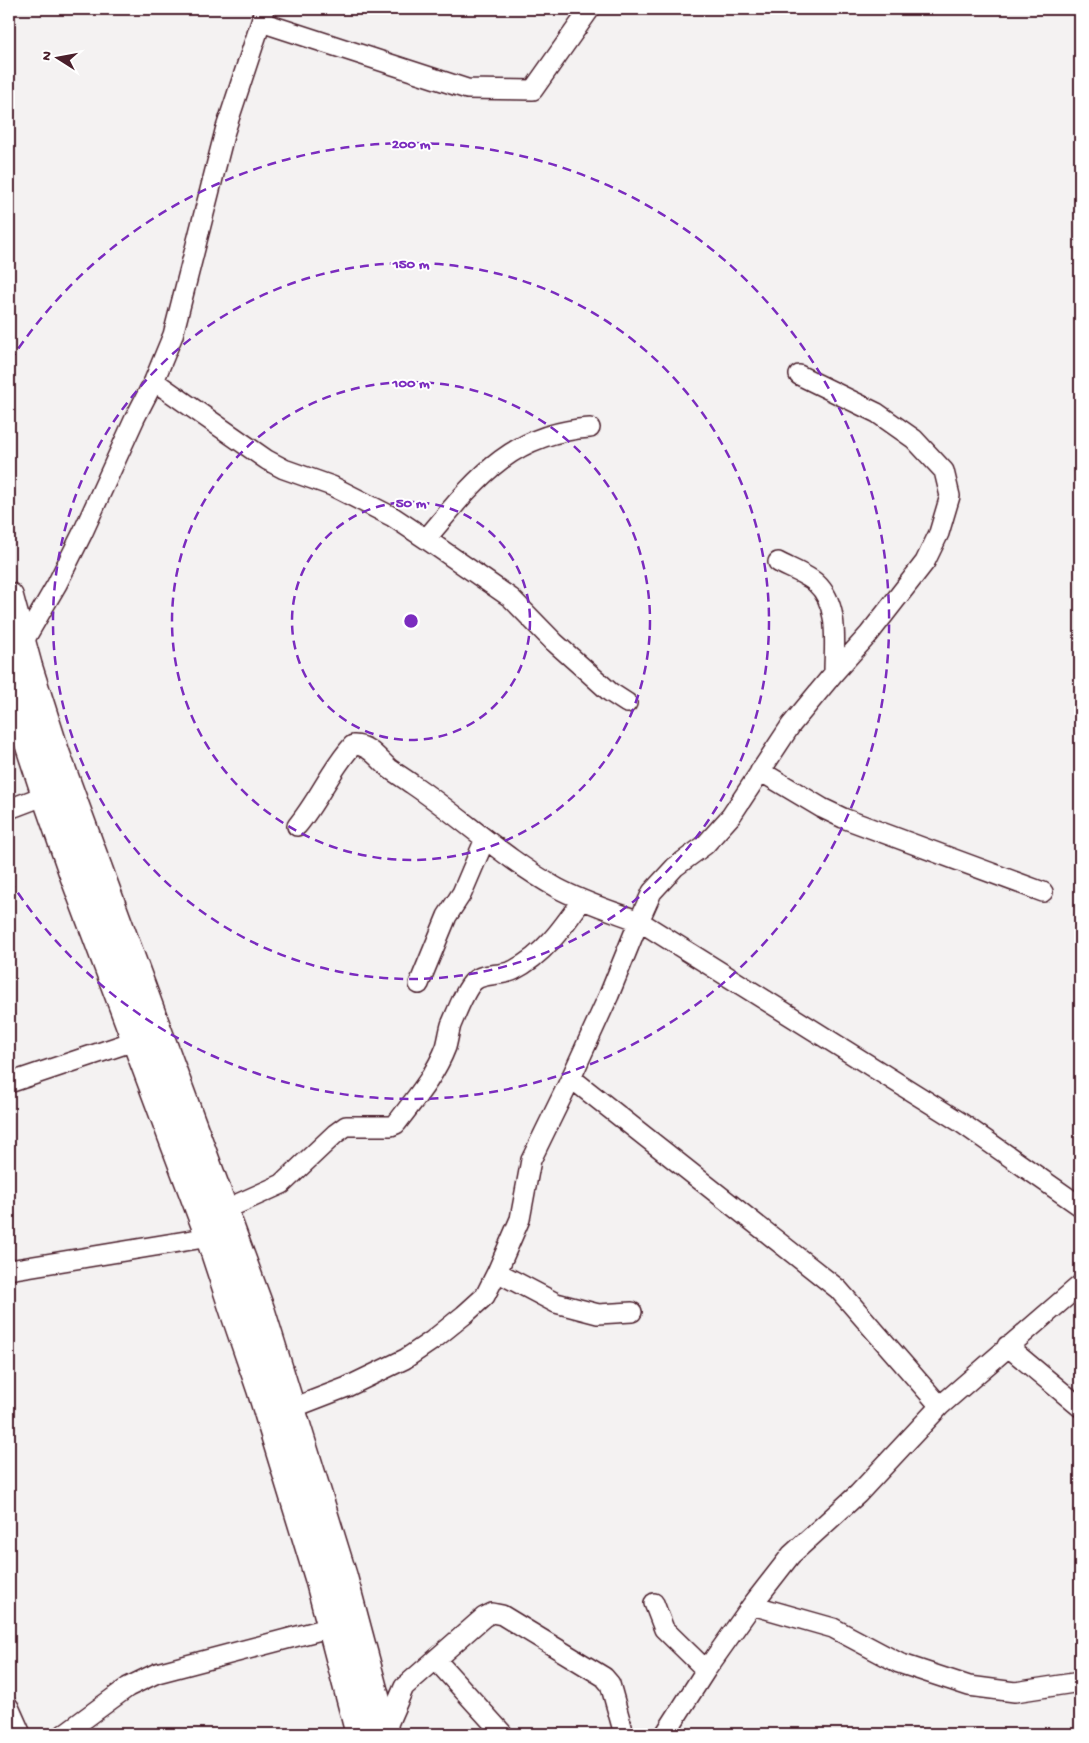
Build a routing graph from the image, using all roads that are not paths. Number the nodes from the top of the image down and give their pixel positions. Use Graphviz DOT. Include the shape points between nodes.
graph roads {
  1 [pos="590,9"];
  2 [pos="262,15"];
  3 [pos="799,375"];
  4 [pos="154,381"];
  5 [pos="590,428"];
  6 [pos="426,539"];
  7 [pos="778,562"];
  8 [pos="9,598"];
  9 [pos="22,646"];
  10 [pos="834,673"];
  11 [pos="9,682"];
  12 [pos="628,703"];
  13 [pos="760,771"];
  14 [pos="46,795"];
  15 [pos="9,809"];
  16 [pos="297,826"];
  17 [pos="485,839"];
  18 [pos="1043,892"];
  19 [pos="582,900"];
  20 [pos="639,921"];
  21 [pos="419,984"];
  22 [pos="148,1036"];
  23 [pos="571,1078"];
  24 [pos="9,1083"];
  25 [pos="1080,1206"];
  26 [pos="224,1210"];
  27 [pos="210,1237"];
  28 [pos="9,1270"];
  29 [pos="497,1272"];
  30 [pos="1080,1285"];
  31 [pos="632,1312"];
  32 [pos="1007,1346"];
  33 [pos="940,1406"];
  34 [pos="1080,1407"];
  35 [pos="290,1409"];
  36 [pos="654,1603"];
  37 [pos="752,1605"];
  38 [pos="332,1627"];
  39 [pos="436,1660"];
  40 [pos="706,1670"];
  41 [pos="1080,1682"];
  42 [pos="404,1687"];
  43 [pos="373,1690"];
  44 [pos="9,1707"];
  45 [pos="22,1734"];
  46 [pos="64,1734"];
  47 [pos="376,1734"];
  48 [pos="503,1734"];
  49 [pos="624,1734"];
  50 [pos="665,1734"];
  1 -- 2 [label="street" via="533,90 466,89"];
  2 -- 4 [label="street" via="225,131 173,335"];
  3 -- 10 [label="street" via="877,413 914,439 944,471 950,496 925,562"];
  4 -- 6 [label="street" via="284,470 332,486 393,517"];
  4 -- 9 [label="street" via="57,584"];
  5 -- 6 [label="street" via="568,429 550,435 492,465"];
  6 -- 12 [label="street" via="510,598 610,692"];
  7 -- 10 [label="street" via="816,582 826,596 834,617"];
  8 -- 9 [label="highway"];
  9 -- 22 [label="highway"];
  10 -- 13 [label="street" via="791,725"];
  11 -- 14 [label="highway"];
  13 -- 18 [label="street" via="843,818"];
  13 -- 20 [label="street" via="731,816 705,845 675,867 652,892"];
  14 -- 15 [label="street"];
  14 -- 22 [label="highway" via="74,875"];
  16 -- 17 [label="street" via="344,754 353,745 359,745"];
  17 -- 19 [label="street" via="538,876"];
  17 -- 21 [label="street" via="462,893 447,916"];
  19 -- 20 [label="street"];
  19 -- 26 [label="street" via="549,944 534,957 514,970 501,975 484,975 473,982 430,1078 396,1124 346,1126 282,1184"];
  20 -- 23 [label="street"];
  20 -- 25 [label="street" via="960,1122"];
  22 -- 24 [label="street"];
  22 -- 26 [label="highway"];
  22 -- 27 [label="highway"];
  23 -- 29 [label="street" via="531,1160 520,1219"];
  23 -- 33 [label="street" via="838,1290"];
  26 -- 35 [label="highway" via="261,1312"];
  27 -- 28 [label="street"];
  27 -- 38 [label="highway" via="272,1424"];
  29 -- 31 [label="street" via="556,1303 598,1314"];
  29 -- 35 [label="street" via="485,1296 433,1340 347,1387"];
  30 -- 32 [label="street"];
  32 -- 33 [label="street"];
  32 -- 34 [label="street"];
  33 -- 37 [label="street" via="858,1494 791,1555"];
  35 -- 43 [label="highway" via="301,1437"];
  36 -- 40 [label="street" via="664,1629"];
  37 -- 40 [label="street"];
  37 -- 41 [label="street" via="833,1628 900,1663 969,1686 1015,1692"];
  38 -- 46 [label="street" via="157,1673 128,1687"];
  38 -- 47 [label="highway"];
  39 -- 42 [label="street"];
  39 -- 48 [label="street"];
  39 -- 49 [label="street" via="484,1617 492,1613 502,1615 604,1678 610,1684"];
  40 -- 50 [label="street"];
  42 -- 43 [label="street"];
  42 -- 47 [label="street"];
  43 -- 47 [label="highway"];
  44 -- 45 [label="street"];
}
